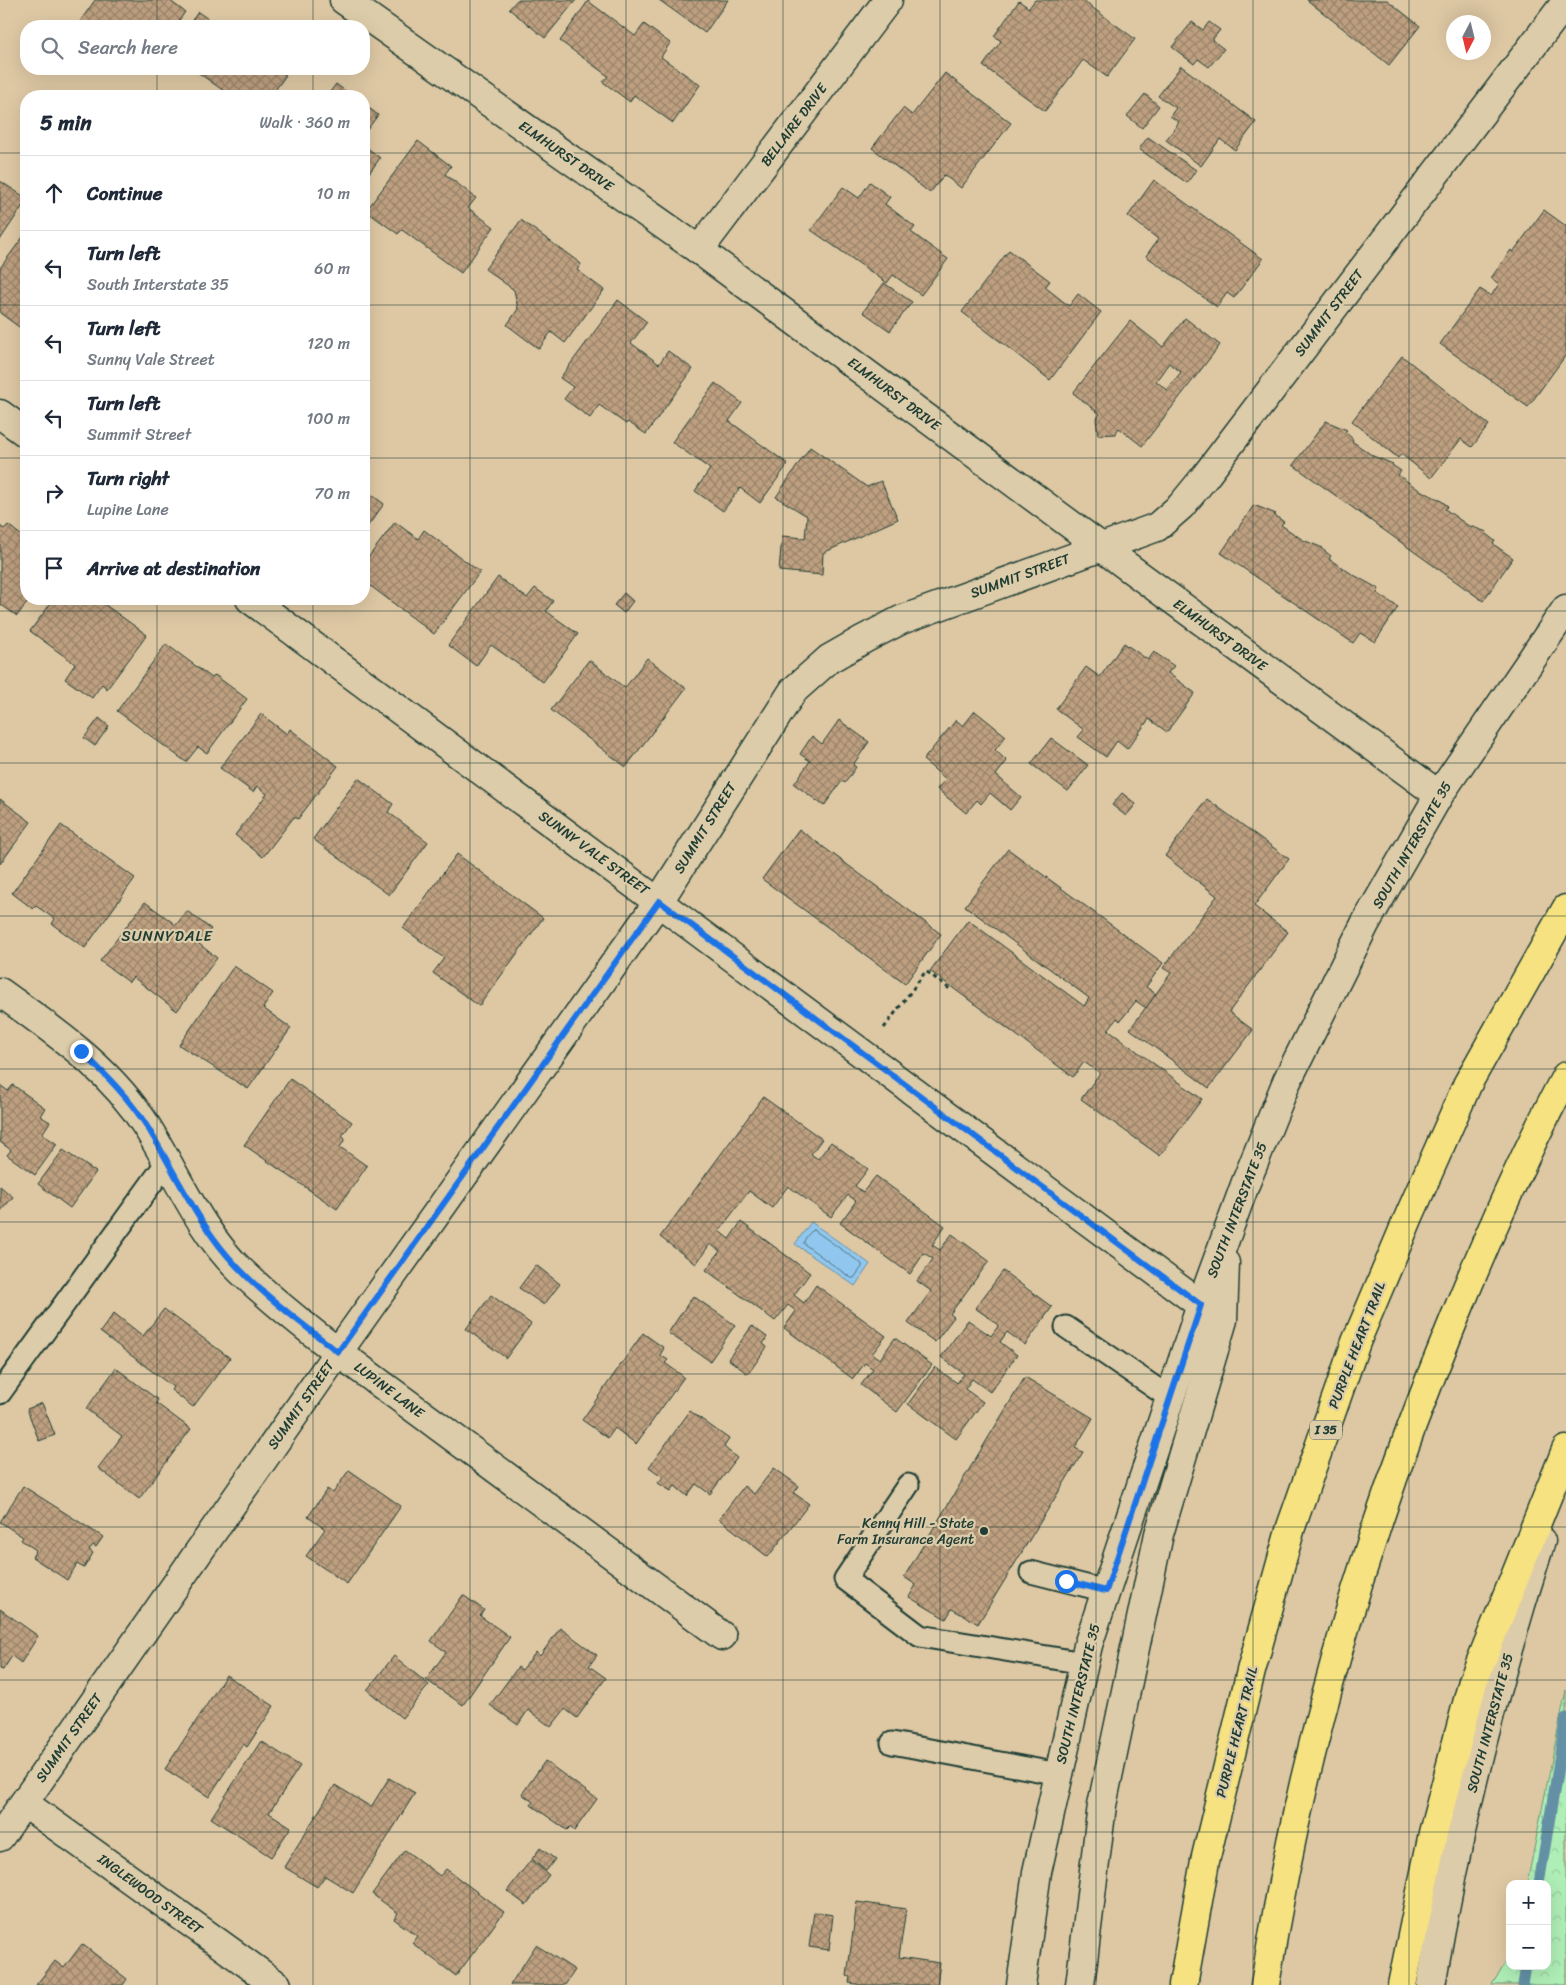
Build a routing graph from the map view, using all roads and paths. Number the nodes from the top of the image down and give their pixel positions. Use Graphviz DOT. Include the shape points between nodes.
graph roads {
  1 [pos="344,0"];
  2 [pos="888,0"];
  3 [pos="1566,2"];
  4 [pos="699,250"];
  5 [pos="0,414"];
  6 [pos="20,429"];
  7 [pos="1100,547"];
  8 [pos="258,605"];
  9 [pos="1566,609"];
  10 [pos="1439,795"];
  11 [pos="659,901"];
  12 [pos="1566,909"];
  13 [pos="951,990"];
  14 [pos="0,992"];
  15 [pos="864,1054"];
  16 [pos="1566,1076"];
  17 [pos="167,1162"];
  18 [pos="1225,1239"];
  19 [pos="1201,1305"];
  20 [pos="1066,1327"];
  21 [pos="338,1352"];
  22 [pos="0,1393"];
  23 [pos="1170,1398"];
  24 [pos="1566,1450"];
  25 [pos="1566,1465"];
  26 [pos="908,1485"];
  27 [pos="1031,1572"];
  28 [pos="1106,1591"];
  29 [pos="722,1636"];
  30 [pos="1084,1663"];
  31 [pos="892,1743"];
  32 [pos="1059,1774"];
  33 [pos="24,1803"];
  34 [pos="0,1837"];
  35 [pos="277,1985"];
  36 [pos="1021,1985"];
  37 [pos="1080,1985"];
  38 [pos="1183,1985"];
  39 [pos="1265,1985"];
  40 [pos="1402,1985"];
  41 [pos="1431,1985"];
  1 -- 4 [label="street, ELMHURST DRIVE"];
  2 -- 4 [label="street, BELLAIRE DRIVE"];
  3 -- 7 [label="street, SUMMIT STREET" via="1180,506 1157,527"];
  4 -- 7 [label="street, ELMHURST DRIVE"];
  5 -- 6 [label="street"];
  7 -- 10 [label="street, ELMHURST DRIVE"];
  7 -- 11 [label="street, SUMMIT STREET" via="901,620 829,659 792,691"];
  8 -- 11 [label="street, SUNNY VALE STREET"];
  9 -- 10 [label="street, SOUTH INTERSTATE 35"];
  10 -- 18 [label="street, SOUTH INTERSTATE 35" via="1365,924 1287,1081"];
  11 -- 15 [label="street, SUNNY VALE STREET"];
  11 -- 21 [label="street, SUMMIT STREET"];
  12 -- 38 [label="highway, PURPLE HEART TRAIL / I 35" via="1468,1084 1356,1342 1291,1527 1252,1671 1206,1861"];
  13 -- 15 [label="path" via="926,971"];
  14 -- 17 [label="street, LUPINE LANE" via="81,1051 106,1075 148,1128"];
  15 -- 19 [label="street, SUNNY VALE STREET"];
  16 -- 39 [label="highway" via="1536,1131 1432,1372 1358,1583 1289,1850"];
  17 -- 21 [label="street, LUPINE LANE" via="212,1237 238,1268"];
  17 -- 22 [label="lane"];
  18 -- 19 [label="street, SOUTH INTERSTATE 35"];
  18 -- 37 [label="street" via="1223,1320 1159,1534 1102,1806"];
  19 -- 23 [label="street, SOUTH INTERSTATE 35"];
  20 -- 23 [label="lane"];
  21 -- 29 [label="street, LUPINE LANE"];
  21 -- 33 [label="street, SUMMIT STREET"];
  23 -- 28 [label="street, SOUTH INTERSTATE 35"];
  24 -- 40 [label="highway" via="1473,1681 1433,1833"];
  25 -- 41 [label="street, SOUTH INTERSTATE 35" via="1485,1734 1442,1919"];
  26 -- 30 [label="lane" via="845,1579 920,1636"];
  27 -- 28 [label="lane"];
  28 -- 30 [label="street, SOUTH INTERSTATE 35"];
  30 -- 32 [label="street, SOUTH INTERSTATE 35"];
  31 -- 32 [label="lane"];
  32 -- 36 [label="street, SOUTH INTERSTATE 35" via="1037,1872"];
  33 -- 34 [label="street, SUMMIT STREET"];
  33 -- 35 [label="street, INGLEWOOD STREET"];
}
